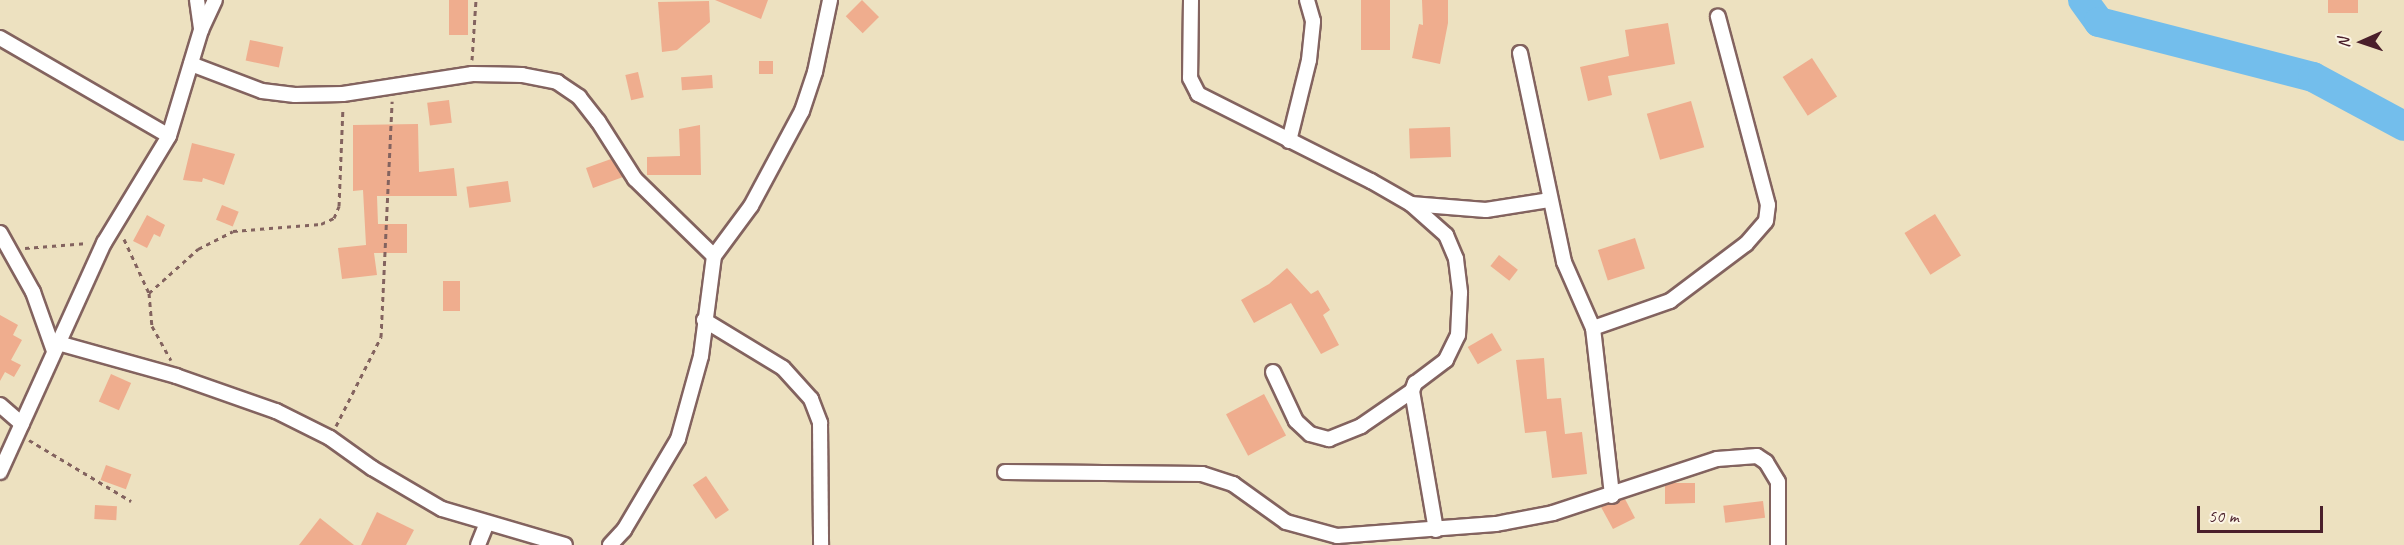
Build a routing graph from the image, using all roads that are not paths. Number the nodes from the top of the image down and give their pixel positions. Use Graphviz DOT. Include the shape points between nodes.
graph roads {
  1 [pos="197,0"];
  2 [pos="215,0"];
  3 [pos="830,0"];
  4 [pos="1191,0"];
  5 [pos="1307,0"];
  6 [pos="1718,17"];
  7 [pos="201,30"];
  8 [pos="0,38"];
  9 [pos="1520,53"];
  10 [pos="191,64"];
  11 [pos="169,136"];
  12 [pos="1289,141"];
  13 [pos="1550,200"];
  14 [pos="1411,204"];
  15 [pos="0,233"];
  16 [pos="714,256"];
  17 [pos="704,320"];
  18 [pos="1593,328"];
  19 [pos="56,347"];
  20 [pos="1273,372"];
  21 [pos="1412,391"];
  22 [pos="0,405"];
  23 [pos="20,428"];
  24 [pos="0,472"];
  25 [pos="1005,472"];
  26 [pos="1612,496"];
  27 [pos="486,525"];
  28 [pos="1436,530"];
  29 [pos="1375,539"];
  30 [pos="478,545"];
  31 [pos="565,545"];
  32 [pos="610,545"];
  33 [pos="821,545"];
  34 [pos="1778,545"];
  1 -- 7 [label="street"];
  2 -- 7 [label="street"];
  3 -- 16 [label="street" via="815,72 802,111 751,206"];
  4 -- 12 [label="street" via="1190,78 1198,94"];
  5 -- 12 [label="street" via="1313,21 1309,60"];
  6 -- 18 [label="street" via="1768,205 1766,221 1746,244 1670,301"];
  7 -- 10 [label="street"];
  8 -- 11 [label="street"];
  9 -- 13 [label="street"];
  10 -- 11 [label="street"];
  10 -- 16 [label="street" via="262,91 343,94 472,74 522,75 557,82 579,97 635,179"];
  11 -- 19 [label="street" via="104,243"];
  12 -- 14 [label="street"];
  13 -- 14 [label="street" via="1486,210"];
  13 -- 18 [label="street" via="1564,262"];
  14 -- 21 [label="street" via="1446,235 1456,259 1460,292 1458,335 1446,360 1415,383"];
  15 -- 19 [label="street" via="12,249"];
  16 -- 17 [label="street"];
  17 -- 32 [label="street" via="694,389 678,439 624,530"];
  17 -- 33 [label="street" via="783,368 811,399 820,423"];
  18 -- 26 [label="street"];
  19 -- 23 [label="street"];
  19 -- 27 [label="street" via="176,376 276,411 330,438 407,490"];
  20 -- 21 [label="street" via="1296,421 1310,434 1329,440 1345,436"];
  21 -- 28 [label="street"];
  22 -- 23 [label="street"];
  23 -- 24 [label="street"];
  25 -- 29 [label="street" via="1202,474 1233,484 1286,522 1311,531"];
  26 -- 28 [label="street" via="1553,513"];
  26 -- 34 [label="street" via="1717,459 1757,456 1767,462 1778,483"];
  27 -- 30 [label="street"];
  27 -- 31 [label="street"];
  28 -- 29 [label="street"];
}
